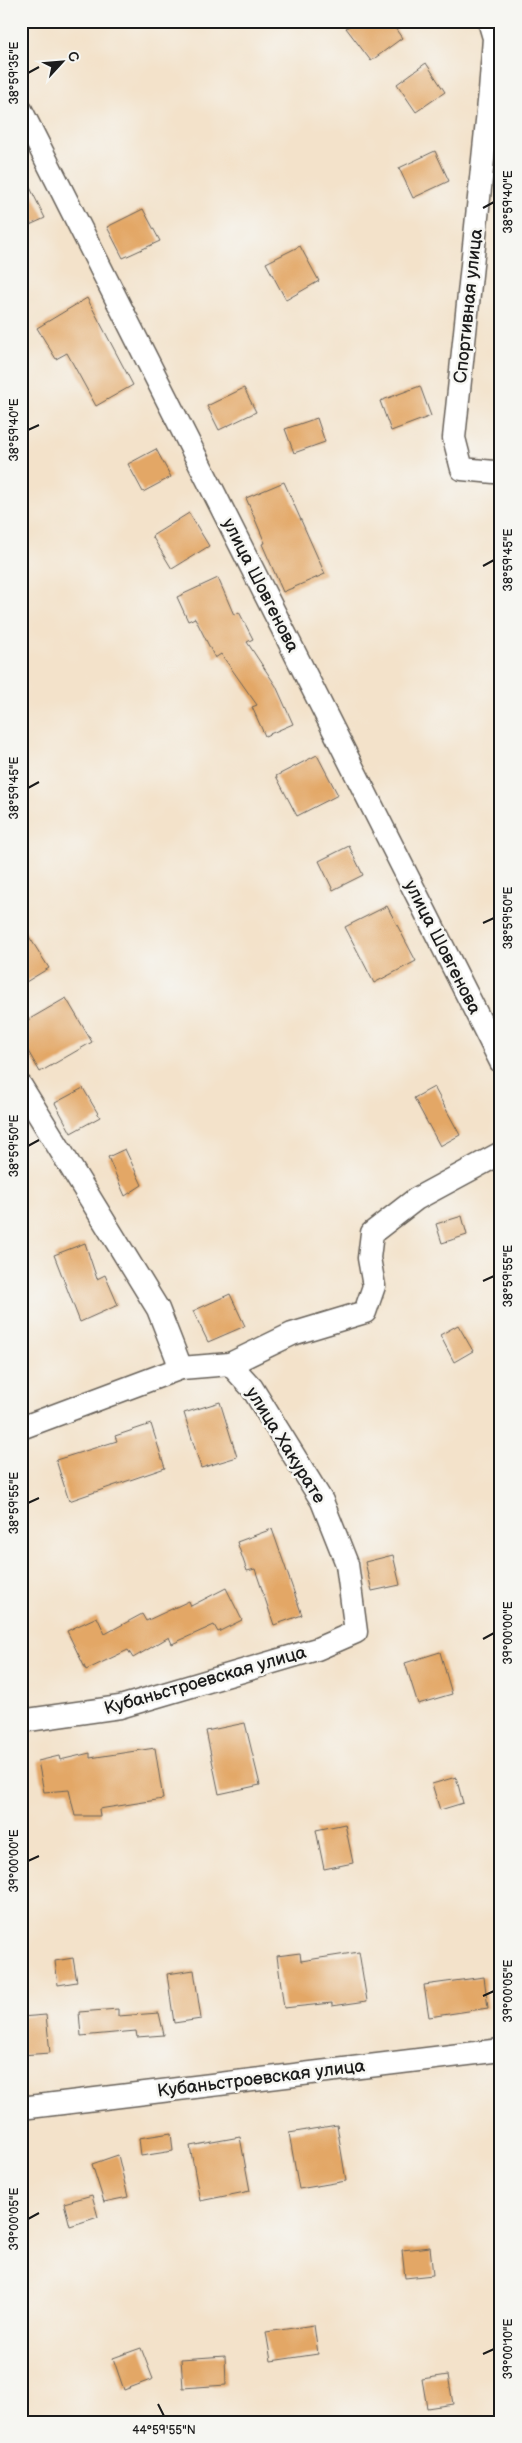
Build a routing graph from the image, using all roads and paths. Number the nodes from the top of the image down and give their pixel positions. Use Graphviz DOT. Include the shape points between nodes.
graph roads {
  1 [pos="489,21"];
  2 [pos="21,110"];
  3 [pos="494,472"];
  4 [pos="500,1061"];
  5 [pos="21,1086"];
  6 [pos="501,1153"];
  7 [pos="230,1364"];
  8 [pos="181,1368"];
  9 [pos="21,1428"];
  10 [pos="356,1632"];
  11 [pos="21,1721"];
  12 [pos="501,2050"];
  13 [pos="21,2108"];
  1 -- 3 [label="street, Спортивная улица" via="494,38 490,92 454,438 462,469"];
  2 -- 4 [label="street, улица Шовгенова"];
  5 -- 8 [label="street" via="158,1309"];
  6 -- 7 [label="street" via="416,1198 372,1233 369,1258 374,1286 365,1312 292,1334"];
  7 -- 8 [label="street"];
  7 -- 10 [label="street, улица Хакурате" via="252,1388 322,1501 347,1564"];
  8 -- 9 [label="street"];
  10 -- 11 [label="street, Кубаньстроевская улица" via="317,1649 120,1707"];
  12 -- 13 [label="street, Кубаньстроевская улица"];
}
